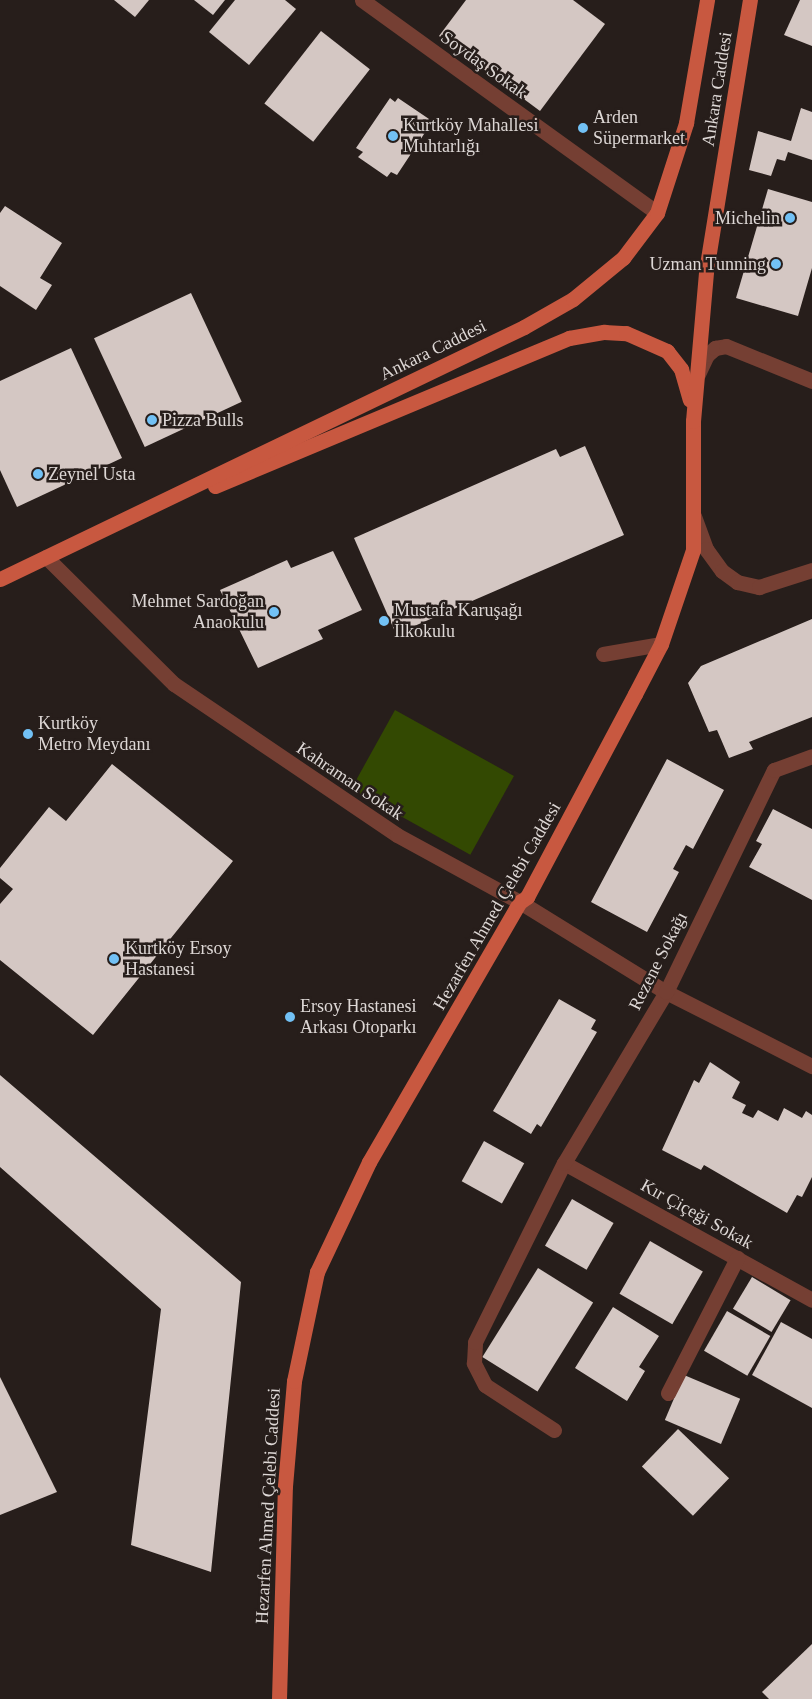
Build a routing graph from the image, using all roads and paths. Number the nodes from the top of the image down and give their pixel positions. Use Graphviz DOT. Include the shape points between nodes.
graph roads {
  1 [pos="362,0"];
  2 [pos="706,0"];
  3 [pos="750,0"];
  4 [pos="657,213"];
  5 [pos="696,381"];
  6 [pos="812,381"];
  7 [pos="693,422"];
  8 [pos="694,516"];
  9 [pos="46,557"];
  10 [pos="812,570"];
  11 [pos="0,580"];
  12 [pos="661,644"];
  13 [pos="603,654"];
  14 [pos="812,756"];
  15 [pos="520,902"];
  16 [pos="666,992"];
  17 [pos="812,1066"];
  18 [pos="564,1163"];
  19 [pos="738,1258"];
  20 [pos="812,1300"];
  21 [pos="668,1393"];
  22 [pos="554,1430"];
  23 [pos="279,1699"];
  1 -- 4 [label="street, Soydaş Sokak"];
  2 -- 4 [label="main road, Ankara Caddesi" via="686,123"];
  3 -- 5 [label="main road, Ankara Caddesi" via="706,270"];
  4 -- 9 [label="main road, Ankara Caddesi" via="623,258 573,299 524,327"];
  5 -- 6 [label="street" via="707,354 726,346"];
  5 -- 7 [label="main road, Ankara Caddesi"];
  7 -- 8 [label="main road, Hezarfen Ahmed Çelebi Caddesi"];
  7 -- 9 [label="main road" via="687,383 667,350 626,333 604,332 569,338"];
  8 -- 10 [label="street" via="706,548 722,571 737,582 759,587"];
  8 -- 12 [label="main road, Hezarfen Ahmed Çelebi Caddesi" via="692,550"];
  9 -- 11 [label="main road, Ankara Caddesi"];
  9 -- 15 [label="street, Kahraman Sokak" via="174,684 397,835"];
  12 -- 13 [label="street"];
  12 -- 15 [label="main road, Hezarfen Ahmed Çelebi Caddesi" via="532,888"];
  14 -- 16 [label="street, Rezene Sokağı" via="774,770"];
  15 -- 16 [label="street, Kahraman Sokak"];
  15 -- 23 [label="main road, Hezarfen Ahmed Çelebi Caddesi" via="369,1162 317,1272 294,1381 285,1486"];
  16 -- 17 [label="street, Kahraman Sokak"];
  16 -- 18 [label="street, Rezene Sokağı"];
  18 -- 19 [label="street, Kır Çiçeği Sokak"];
  18 -- 22 [label="street, Rezene Sokağı" via="475,1342 473,1353 477,1374 484,1385"];
  19 -- 20 [label="street, Kır Çiçeği Sokak"];
  19 -- 21 [label="street"];
}
